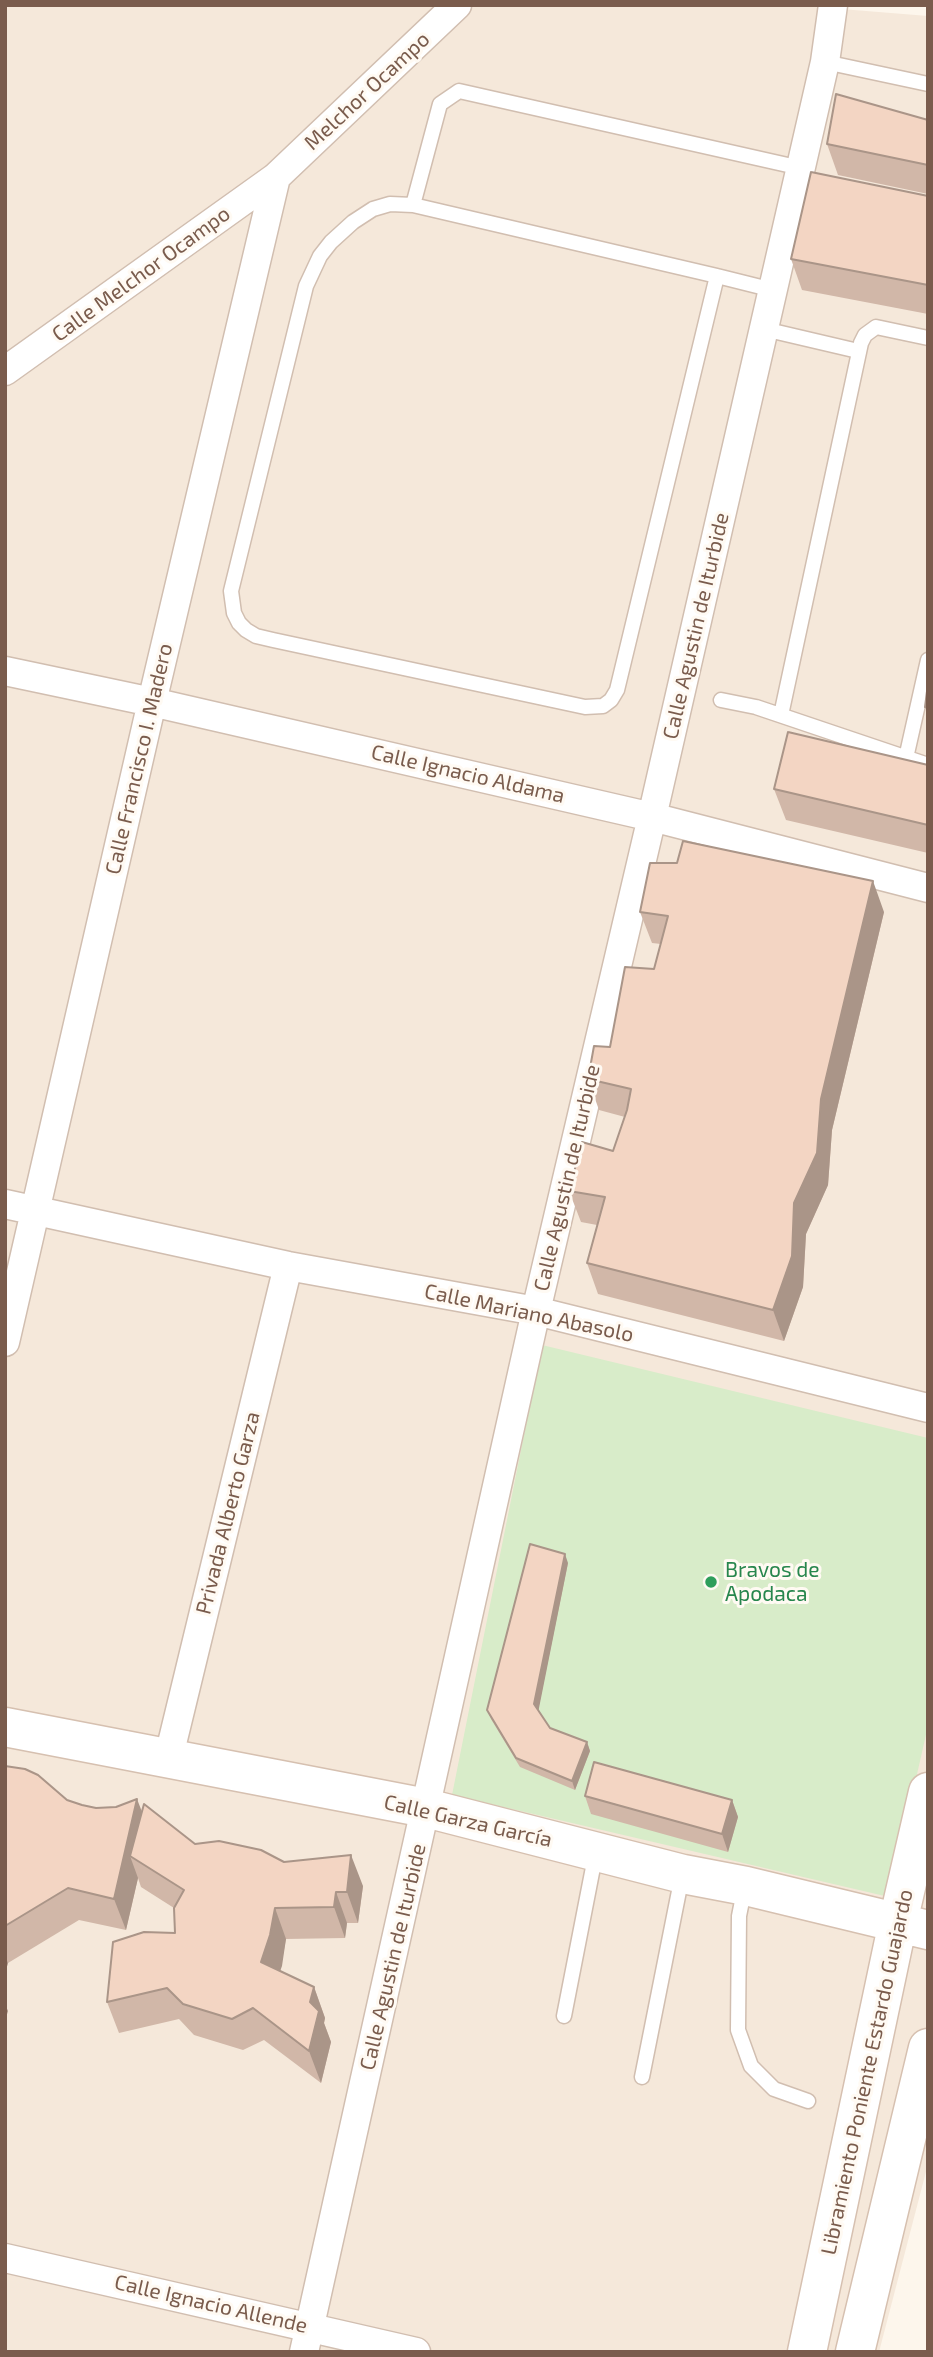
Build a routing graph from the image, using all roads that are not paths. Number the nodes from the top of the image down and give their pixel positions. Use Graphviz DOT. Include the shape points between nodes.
graph roads {
  1 [pos="457,5"];
  2 [pos="833,5"];
  3 [pos="825,62"];
  4 [pos="928,84"];
  5 [pos="276,177"];
  6 [pos="802,180"];
  7 [pos="413,205"];
  8 [pos="717,276"];
  9 [pos="773,289"];
  10 [pos="764,329"];
  11 [pos="928,338"];
  12 [pos="858,351"];
  13 [pos="5,371"];
  14 [pos="928,660"];
  15 [pos="5,670"];
  16 [pos="721,700"];
  17 [pos="152,702"];
  18 [pos="781,715"];
  19 [pos="906,758"];
  20 [pos="928,765"];
  21 [pos="652,817"];
  22 [pos="928,888"];
  23 [pos="5,1203"];
  24 [pos="35,1210"];
  25 [pos="288,1266"];
  26 [pos="536,1311"];
  27 [pos="5,1342"];
  28 [pos="928,1408"];
  29 [pos="5,1727"];
  30 [pos="168,1760"];
  31 [pos="928,1792"];
  32 [pos="426,1808"];
  33 [pos="596,1852"];
  34 [pos="683,1874"];
  35 [pos="746,1886"];
  36 [pos="913,1926"];
  37 [pos="564,2016"];
  38 [pos="928,2048"];
  39 [pos="642,2077"];
  40 [pos="808,2101"];
  41 [pos="5,2258"];
  42 [pos="307,2339"];
  43 [pos="416,2352"];
  44 [pos="807,2352"];
  45 [pos="855,2352"];
  1 -- 5 [label="street, Melchor Ocampo"];
  2 -- 3 [label="street, Calle Agustin de Iturbide"];
  3 -- 4 [label="lane"];
  3 -- 6 [label="street, Calle Agustin de Iturbide"];
  5 -- 13 [label="street, Calle Melchor Ocampo"];
  5 -- 17 [label="street, Calle Francisco I. Madero"];
  6 -- 7 [label="lane" via="458,91 440,104"];
  6 -- 9 [label="street, Calle Agustin de Iturbide"];
  7 -- 8 [label="lane"];
  7 -- 8 [label="lane" via="390,204 352,222 320,256 309,278 231,591 239,622 256,636 584,707 603,706 611,700"];
  8 -- 9 [label="lane"];
  9 -- 10 [label="street, Calle Agustin de Iturbide"];
  10 -- 12 [label="lane"];
  10 -- 21 [label="street, Calle Agustin de Iturbide"];
  11 -- 12 [label="lane" via="876,327 865,335"];
  12 -- 18 [label="lane"];
  14 -- 19 [label="lane"];
  15 -- 17 [label="street, Calle Ignacio Aldama"];
  16 -- 18 [label="lane"];
  17 -- 21 [label="street, Calle Ignacio Aldama"];
  17 -- 24 [label="street, Calle Francisco I. Madero"];
  18 -- 19 [label="lane"];
  19 -- 20 [label="lane"];
  21 -- 22 [label="street, Calle Ignacio Aldama"];
  21 -- 26 [label="street, Calle Agustin de Iturbide"];
  23 -- 24 [label="street, Calle Mariano Abasolo"];
  24 -- 25 [label="street, Calle Mariano Abasolo"];
  24 -- 27 [label="street, Calle Francisco I. Madero"];
  25 -- 26 [label="street, Calle Mariano Abasolo"];
  25 -- 30 [label="street, Privada Alberto Garza"];
  26 -- 28 [label="street, Calle Mariano Abasolo"];
  26 -- 32 [label="street, Calle Agustin de Iturbide"];
  29 -- 30 [label="street, Calle Garza García"];
  30 -- 32 [label="street, Calle Garza García"];
  31 -- 36 [label="street, Libramiento Poniente Estardo Guajardo"];
  32 -- 33 [label="street, Calle Garza García"];
  32 -- 42 [label="street, Calle Agustin de Iturbide"];
  33 -- 34 [label="street, Calle Garza García"];
  33 -- 37 [label="lane"];
  34 -- 35 [label="street, Calle Garza García"];
  34 -- 39 [label="lane"];
  35 -- 36 [label="street, Calle Garza García"];
  35 -- 40 [label="lane" via="739,1916 738,2030 751,2066 775,2088"];
  36 -- 44 [label="street, Libramiento Poniente Estardo Guajardo"];
  38 -- 45 [label="street"];
  41 -- 42 [label="street, Calle Ignacio Allende"];
  42 -- 43 [label="street, Calle Ignacio Allende"];
}
